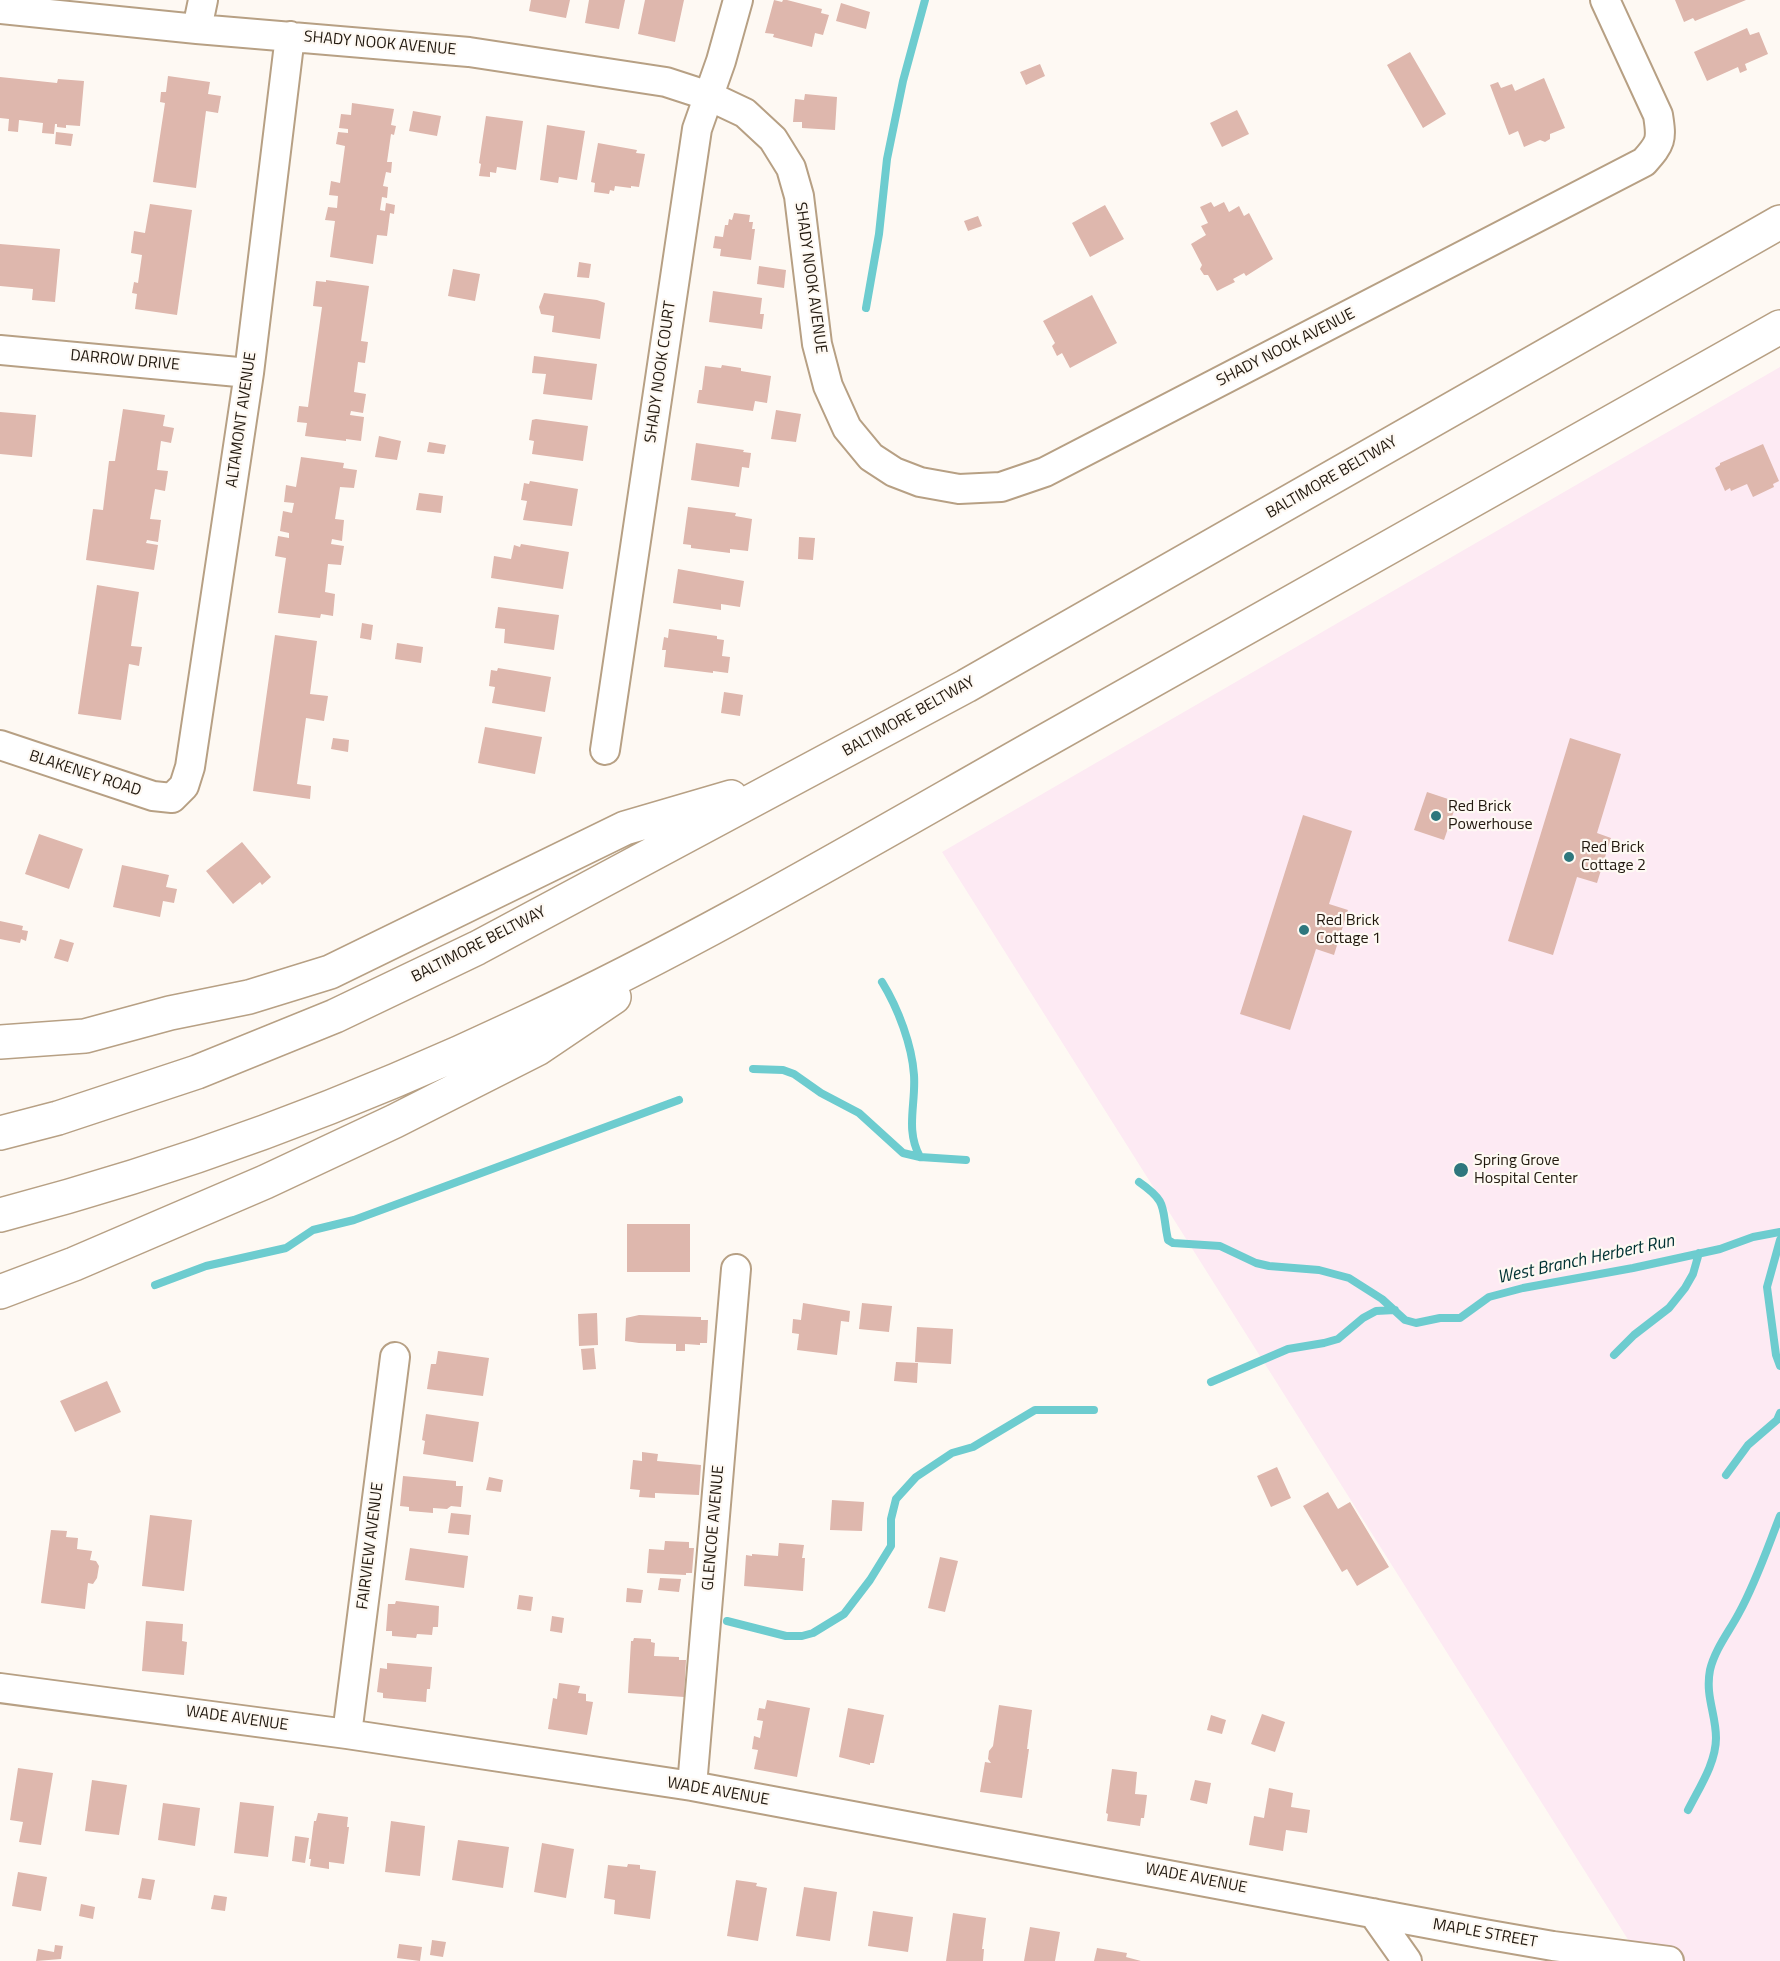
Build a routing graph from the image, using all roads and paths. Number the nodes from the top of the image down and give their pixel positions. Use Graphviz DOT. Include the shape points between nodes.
graph roads {
  1 [pos="203,0"];
  2 [pos="738,0"];
  3 [pos="1605,0"];
  4 [pos="0,9"];
  5 [pos="197,29"];
  6 [pos="290,36"];
  7 [pos="709,96"];
  8 [pos="1780,222"];
  9 [pos="1780,327"];
  10 [pos="0,350"];
  11 [pos="249,373"];
  12 [pos="0,745"];
  13 [pos="605,750"];
  14 [pos="796,778"];
  15 [pos="172,798"];
  16 [pos="724,922"];
  17 [pos="0,1042"];
  18 [pos="0,1133"];
  19 [pos="0,1215"];
  20 [pos="736,1269"];
  21 [pos="0,1292"];
  22 [pos="395,1357"];
  23 [pos="0,1688"];
  24 [pos="347,1734"];
  25 [pos="692,1786"];
  26 [pos="1373,1912"];
  27 [pos="1622,1958"];
  28 [pos="1407,1961"];
  29 [pos="1669,1961"];
  1 -- 5 [label="street"];
  2 -- 7 [label="street, SHADY NOOK COURT"];
  3 -- 7 [label="street, SHADY NOOK AVENUE" via="1658,115 1661,135 1644,162 1045,472 1001,487 959,489 920,482 871,457 847,428 828,386 817,344 799,196 791,168 773,139 745,113"];
  4 -- 5 [label="street, SHADY NOOK AVENUE"];
  5 -- 6 [label="street, SHADY NOOK AVENUE"];
  6 -- 7 [label="street, SHADY NOOK AVENUE" via="469,52 666,82"];
  6 -- 11 [label="street, ALTAMONT AVENUE"];
  7 -- 13 [label="street, SHADY NOOK COURT" via="697,129"];
  8 -- 14 [label="highway, BALTIMORE BELTWAY" via="997,669"];
  9 -- 16 [label="highway"];
  10 -- 11 [label="street, DARROW DRIVE"];
  11 -- 15 [label="street, ALTAMONT AVENUE" via="190,767 184,786"];
  12 -- 15 [label="street, BLAKENEY ROAD" via="153,796"];
  14 -- 17 [label="highway" via="625,828 330,972 249,997 84,1036"];
  14 -- 18 [label="highway, BALTIMORE BELTWAY" via="477,948 334,1016 197,1072"];
  16 -- 19 [label="highway" via="528,1022 379,1088 245,1140 85,1193"];
  16 -- 21 [label="highway" via="527,1054 265,1182"];
  20 -- 25 [label="street, GLENCOE AVENUE"];
  22 -- 24 [label="street, FAIRVIEW AVENUE"];
  23 -- 24 [label="street, WADE AVENUE"];
  24 -- 25 [label="street, WADE AVENUE"];
  25 -- 26 [label="street, WADE AVENUE"];
  26 -- 27 [label="street, MAPLE STREET"];
  26 -- 28 [label="street"];
  27 -- 29 [label="street, MAPLE STREET"];
}
